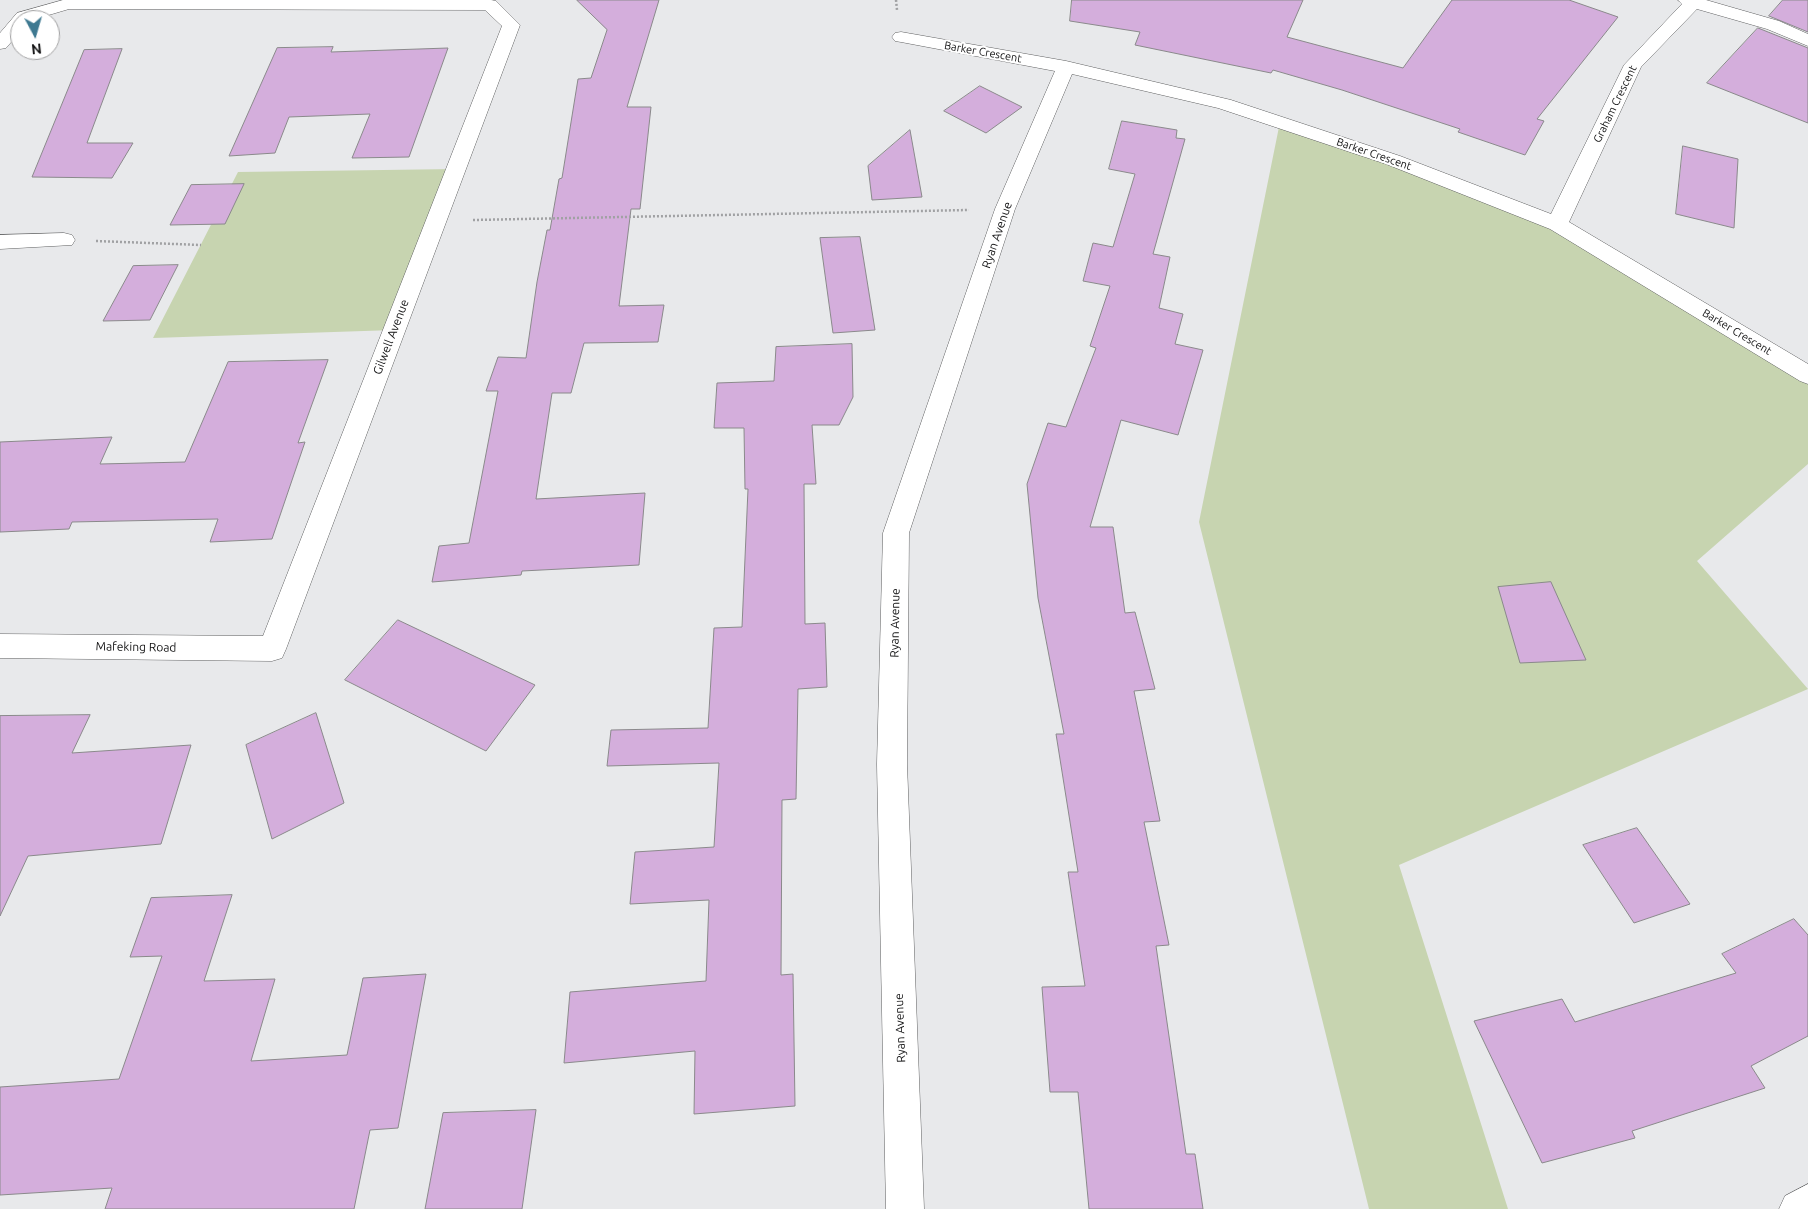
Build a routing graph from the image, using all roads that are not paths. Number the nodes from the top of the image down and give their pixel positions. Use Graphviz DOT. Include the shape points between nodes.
graph roads {
  1 [pos="1692,1"];
  2 [pos="336,2"];
  3 [pos="49,10"];
  4 [pos="10,32"];
  5 [pos="901,37"];
  6 [pos="1808,41"];
  7 [pos="0,44"];
  8 [pos="1066,67"];
  9 [pos="1557,224"];
  10 [pos="64,240"];
  11 [pos="0,242"];
  12 [pos="1808,375"];
  13 [pos="0,646"];
  14 [pos="272,649"];
  15 [pos="1808,1203"];
  16 [pos="905,1209"];
  17 [pos="1798,1209"];
  1 -- 6 [label="street" via="1773,25"];
  1 -- 9 [label="street, Graham Crescent" via="1633,65"];
  2 -- 3 [label="street" via="68,4"];
  2 -- 14 [label="street, Gilwell Avenue" via="490,5 511,25"];
  4 -- 7 [label="street"];
  5 -- 8 [label="street, Barker Crescent"];
  8 -- 9 [label="street, Barker Crescent" via="1224,104 1393,160"];
  8 -- 16 [label="street, Ryan Avenue" via="1005,209 896,532 892,764"];
  9 -- 12 [label="street, Barker Crescent"];
  10 -- 11 [label="street"];
  13 -- 14 [label="street, Mafeking Road"];
  15 -- 17 [label="street"];
}
